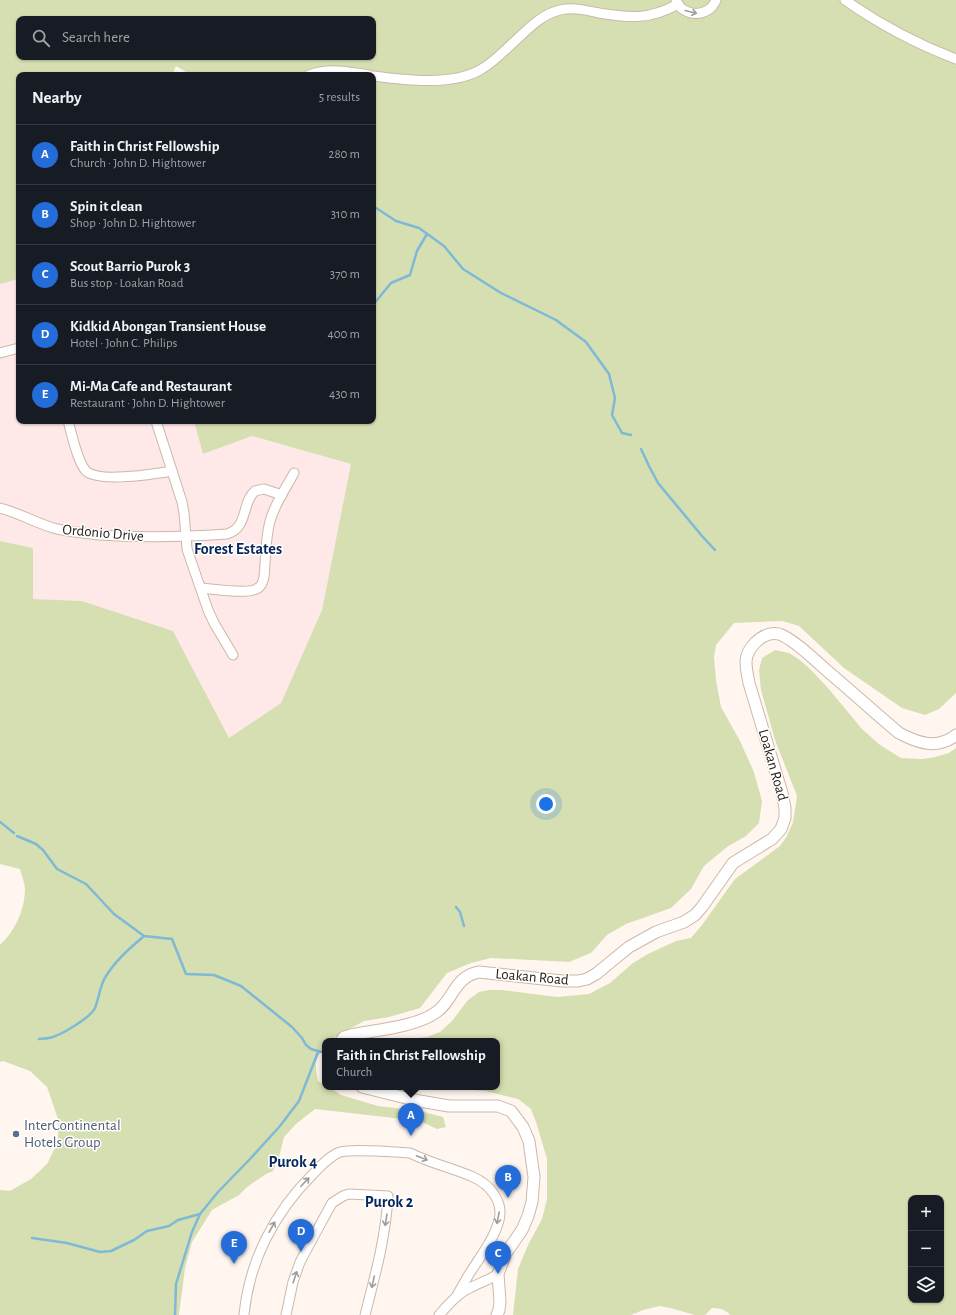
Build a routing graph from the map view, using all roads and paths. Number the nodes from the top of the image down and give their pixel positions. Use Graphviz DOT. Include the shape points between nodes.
graph roads {
  1 [pos="716,0"];
  2 [pos="844,0"];
  3 [pos="677,2"];
  4 [pos="956,59"];
  5 [pos="318,72"];
  6 [pos="349,72"];
  7 [pos="376,76"];
  8 [pos="16,349"];
  9 [pos="0,353"];
  10 [pos="69,424"];
  11 [pos="157,424"];
  12 [pos="172,472"];
  13 [pos="294,474"];
  14 [pos="282,495"];
  15 [pos="0,508"];
  16 [pos="186,537"];
  17 [pos="201,588"];
  18 [pos="233,655"];
  19 [pos="956,735"];
  20 [pos="343,1038"];
  21 [pos="374,1090"];
  22 [pos="498,1274"];
  23 [pos="456,1297"];
  24 [pos="244,1315"];
  25 [pos="286,1315"];
  26 [pos="365,1315"];
  27 [pos="440,1315"];
  28 [pos="497,1315"];
  3 -- 1 [label="street, one-way" via="683,10 697,14 704,13"];
  2 -- 4 [label="street" via="871,18"];
  3 -- 7 [label="street" via="654,14 636,17 582,9 557,11 531,27 486,67 468,75 434,81"];
  5 -- 6 [label="street"];
  8 -- 9 [label="street"];
  10 -- 12 [label="street" via="81,462 93,475 127,477"];
  11 -- 12 [label="street"];
  12 -- 16 [label="street" via="182,502"];
  13 -- 14 [label="street"];
  14 -- 16 [label="street, Ordonio Drive" via="264,490 255,491 250,497 238,528 233,532"];
  14 -- 17 [label="street" via="267,532 264,577 258,588 241,591"];
  15 -- 16 [label="street, Ordonio Drive" via="42,524 73,532 135,537"];
  16 -- 17 [label="street" via="190,558"];
  17 -- 18 [label="street" via="214,623"];
  19 -- 20 [label="main road, Loakan Road" via="944,742 933,744 912,740 899,733 800,647 779,634 761,637 749,649 746,666 782,793 785,818 781,829 772,839 732,863 694,915 629,947 587,979 562,982 479,972 470,974 442,1008 427,1018"];
  21 -- 22 [label="main road" via="449,1106 498,1106 511,1111 517,1118 529,1141 534,1177 532,1202 522,1230 506,1253"];
  22 -- 23 [label="street" via="468,1288"];
  22 -- 28 [label="main road" via="500,1306"];
  24 -- 23 [label="street, one-way" via="253,1267 272,1226 301,1185 330,1158 343,1152 410,1153 473,1177 484,1183 496,1196 500,1219"];
  23 -- 27 [label="street"];
  25 -- 26 [label="street, one-way" via="300,1262 332,1203 349,1194 388,1196 382,1243"];
}
